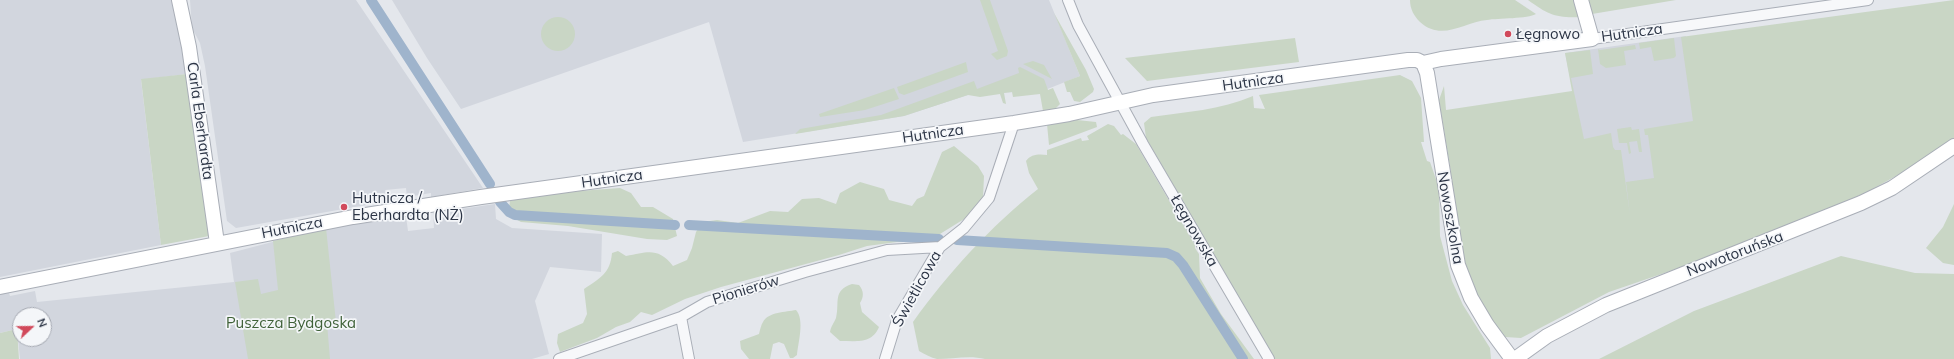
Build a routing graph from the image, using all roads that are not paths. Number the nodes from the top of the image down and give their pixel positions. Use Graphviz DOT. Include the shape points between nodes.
graph roads {
  1 [pos="178,0"];
  2 [pos="1068,0"];
  3 [pos="1581,0"];
  4 [pos="1868,0"];
  5 [pos="1592,39"];
  6 [pos="1422,63"];
  7 [pos="1121,102"];
  8 [pos="1014,123"];
  9 [pos="1954,146"];
  10 [pos="217,243"];
  11 [pos="940,247"];
  12 [pos="0,287"];
  13 [pos="680,317"];
  14 [pos="559,359"];
  15 [pos="689,359"];
  16 [pos="885,359"];
  17 [pos="1269,359"];
  18 [pos="1512,359"];
  19 [pos="1515,359"];
  1 -- 10 [label="street, Carla Eberhardta" via="189,47"];
  2 -- 7 [label="street, Łęgnowska" via="1078,25"];
  3 -- 5 [label="street"];
  4 -- 5 [label="street, Hutnicza"];
  5 -- 6 [label="street, Hutnicza"];
  6 -- 7 [label="street, Hutnicza" via="1408,60 1153,95"];
  6 -- 18 [label="street, Nowoszkolna" via="1427,73 1458,265 1487,325"];
  7 -- 8 [label="street, Hutnicza"];
  7 -- 17 [label="street, Łęgnowska"];
  8 -- 10 [label="street, Hutnicza" via="480,197 353,217"];
  8 -- 11 [label="street, Świetlicowa" via="989,198 964,228"];
  9 -- 19 [label="street, Nowotoruńska" via="1892,188 1822,220 1606,305 1547,336"];
  10 -- 12 [label="street, Hutnicza"];
  11 -- 13 [label="street, Pionierów" via="887,250 805,272 707,302"];
  11 -- 16 [label="street, Świetlicowa" via="898,320"];
  13 -- 14 [label="street, Pionierów"];
  13 -- 15 [label="street"];
}
